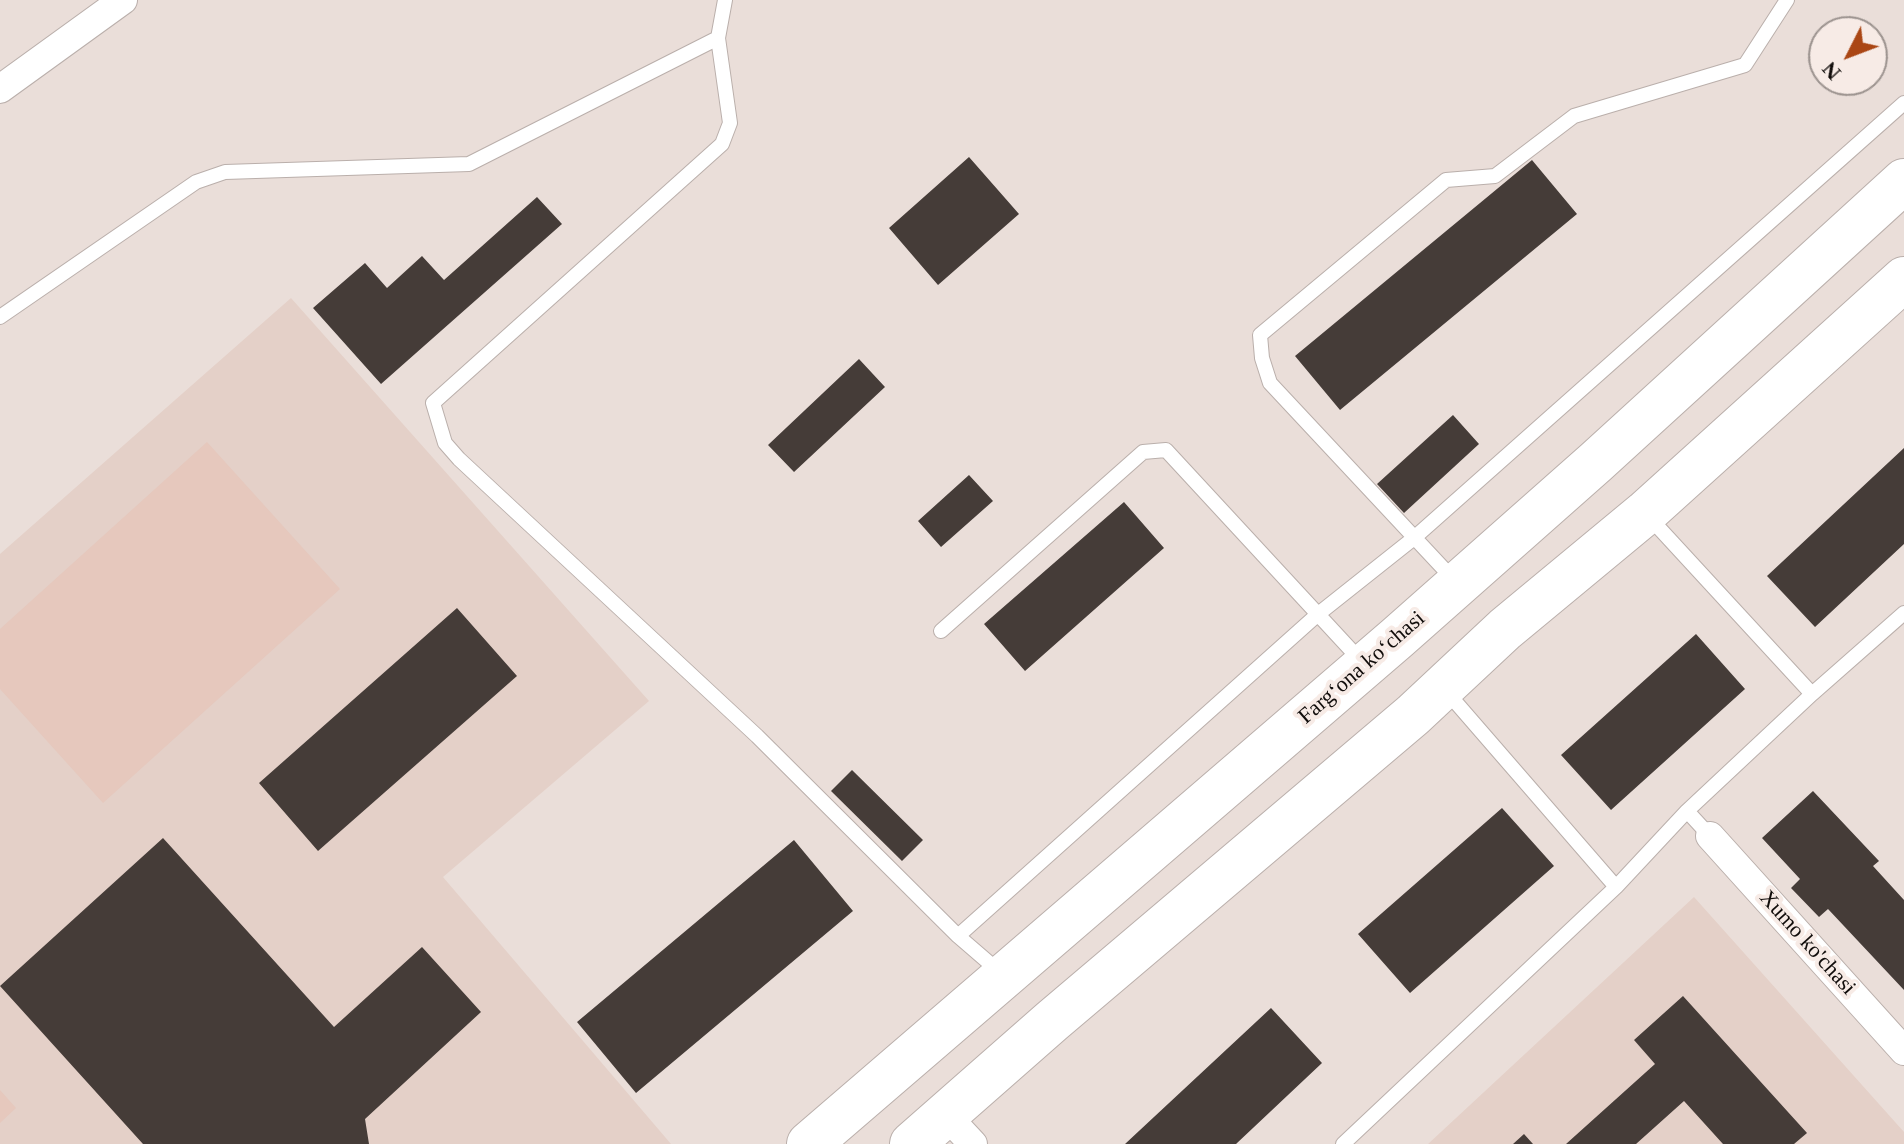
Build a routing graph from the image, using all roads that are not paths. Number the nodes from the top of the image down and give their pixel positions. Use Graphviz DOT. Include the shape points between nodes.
graph roads {
  1 [pos="123,0"];
  2 [pos="725,0"];
  3 [pos="1787,0"];
  4 [pos="718,38"];
  5 [pos="0,89"];
  6 [pos="1904,103"];
  7 [pos="1904,181"];
  8 [pos="1904,279"];
  9 [pos="0,317"];
  10 [pos="1645,513"];
  11 [pos="1414,538"];
  12 [pos="1458,584"];
  13 [pos="1904,613"];
  14 [pos="1317,615"];
  15 [pos="941,631"];
  16 [pos="1365,665"];
  17 [pos="1442,686"];
  18 [pos="1812,694"];
  19 [pos="1687,811"];
  20 [pos="1710,836"];
  21 [pos="1616,887"];
  22 [pos="958,936"];
  23 [pos="1005,977"];
  24 [pos="1904,1051"];
  25 [pos="960,1130"];
  26 [pos="809,1144"];
  27 [pos="912,1144"];
  28 [pos="1343,1144"];
  1 -- 5 [label="street"];
  2 -- 4 [label="lane"];
  3 -- 11 [label="lane" via="1745,65 1574,116 1495,176 1446,180 1260,335 1270,383"];
  4 -- 9 [label="lane" via="469,164 225,172 196,182"];
  4 -- 22 [label="lane" via="730,123 722,144 433,403 445,443 459,459 757,736"];
  6 -- 11 [label="lane"];
  7 -- 12 [label="main road, Fargʻona koʻchasi"];
  8 -- 10 [label="main road"];
  10 -- 17 [label="main road"];
  10 -- 18 [label="lane"];
  11 -- 12 [label="lane"];
  11 -- 14 [label="lane"];
  12 -- 16 [label="main road, Fargʻona koʻchasi"];
  13 -- 18 [label="lane"];
  14 -- 15 [label="lane" via="1166,450 1143,452"];
  14 -- 16 [label="lane"];
  14 -- 22 [label="lane"];
  16 -- 23 [label="main road, Fargʻona koʻchasi"];
  17 -- 21 [label="lane"];
  17 -- 25 [label="main road" via="1052,1021"];
  18 -- 19 [label="lane"];
  19 -- 20 [label="lane"];
  19 -- 21 [label="lane"];
  20 -- 24 [label="street, Xumo ko'chasi"];
  21 -- 28 [label="lane"];
  22 -- 23 [label="lane"];
  23 -- 26 [label="main road, Fargʻona koʻchasi"];
  25 -- 27 [label="main road"];
}
